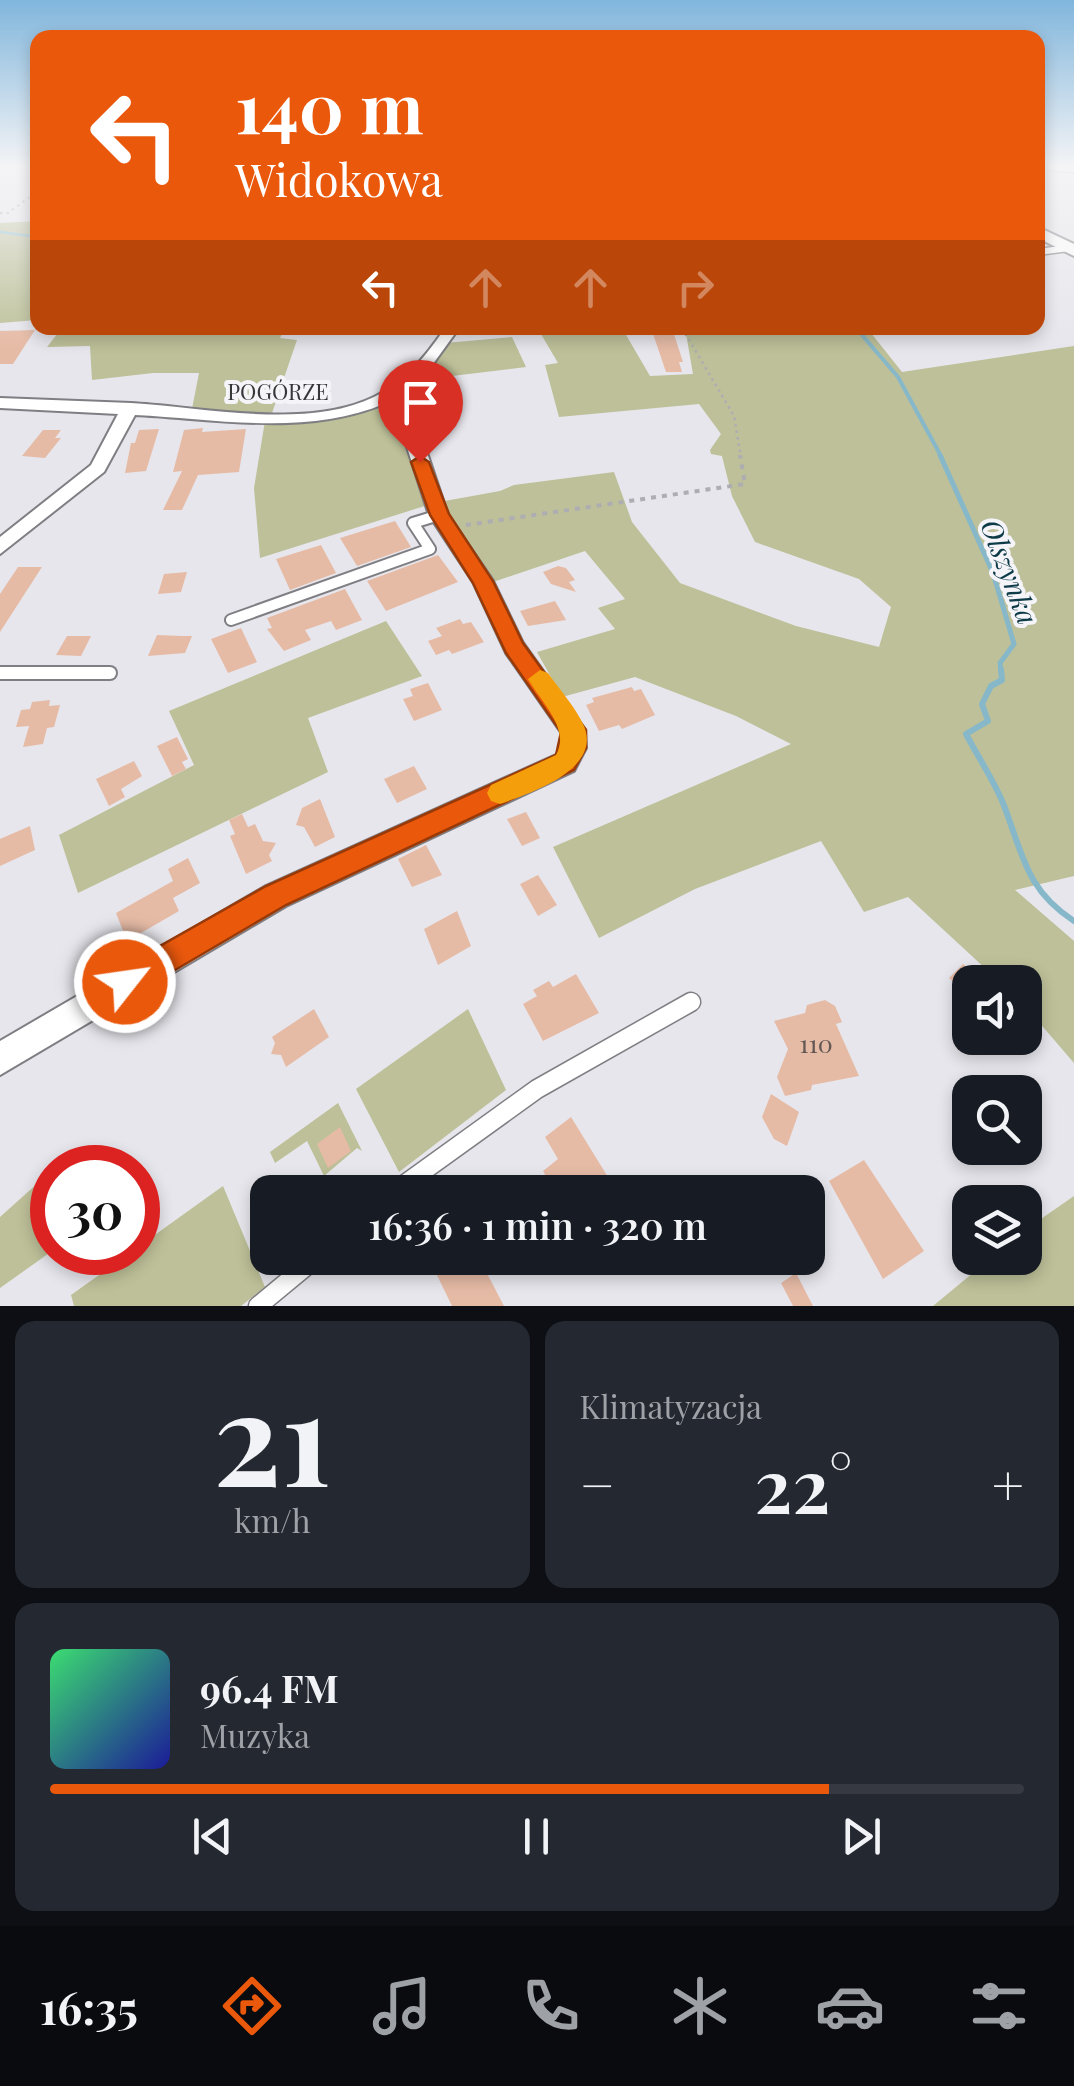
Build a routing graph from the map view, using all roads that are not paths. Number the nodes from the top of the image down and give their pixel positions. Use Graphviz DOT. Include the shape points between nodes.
graph roads {
  1 [pos="1045,236"];
  2 [pos="1071,249"];
  3 [pos="1045,251"];
  4 [pos="447,335"];
  5 [pos="391,397"];
  6 [pos="0,403"];
  7 [pos="130,408"];
  8 [pos="443,521"];
  9 [pos="0,548"];
  10 [pos="231,620"];
  11 [pos="0,673"];
  12 [pos="110,673"];
  13 [pos="691,1002"];
  14 [pos="0,1059"];
  15 [pos="416,1175"];
  16 [pos="295,1275"];
  17 [pos="258,1306"];
  1 -- 2 [label="street"];
  2 -- 3 [label="lane"];
  4 -- 5 [label="street, POGÓRZE"];
  5 -- 7 [label="street, POGÓRZE" via="306,418"];
  5 -- 8 [label="street"];
  6 -- 7 [label="street, POGÓRZE"];
  7 -- 9 [label="street" via="98,468"];
  8 -- 10 [label="lane" via="414,523 430,549"];
  8 -- 14 [label="street" via="483,581 514,647 574,730 565,763 276,896"];
  11 -- 12 [label="lane"];
  13 -- 15 [label="lane" via="501,1110"];
  16 -- 17 [label="lane"];
}
